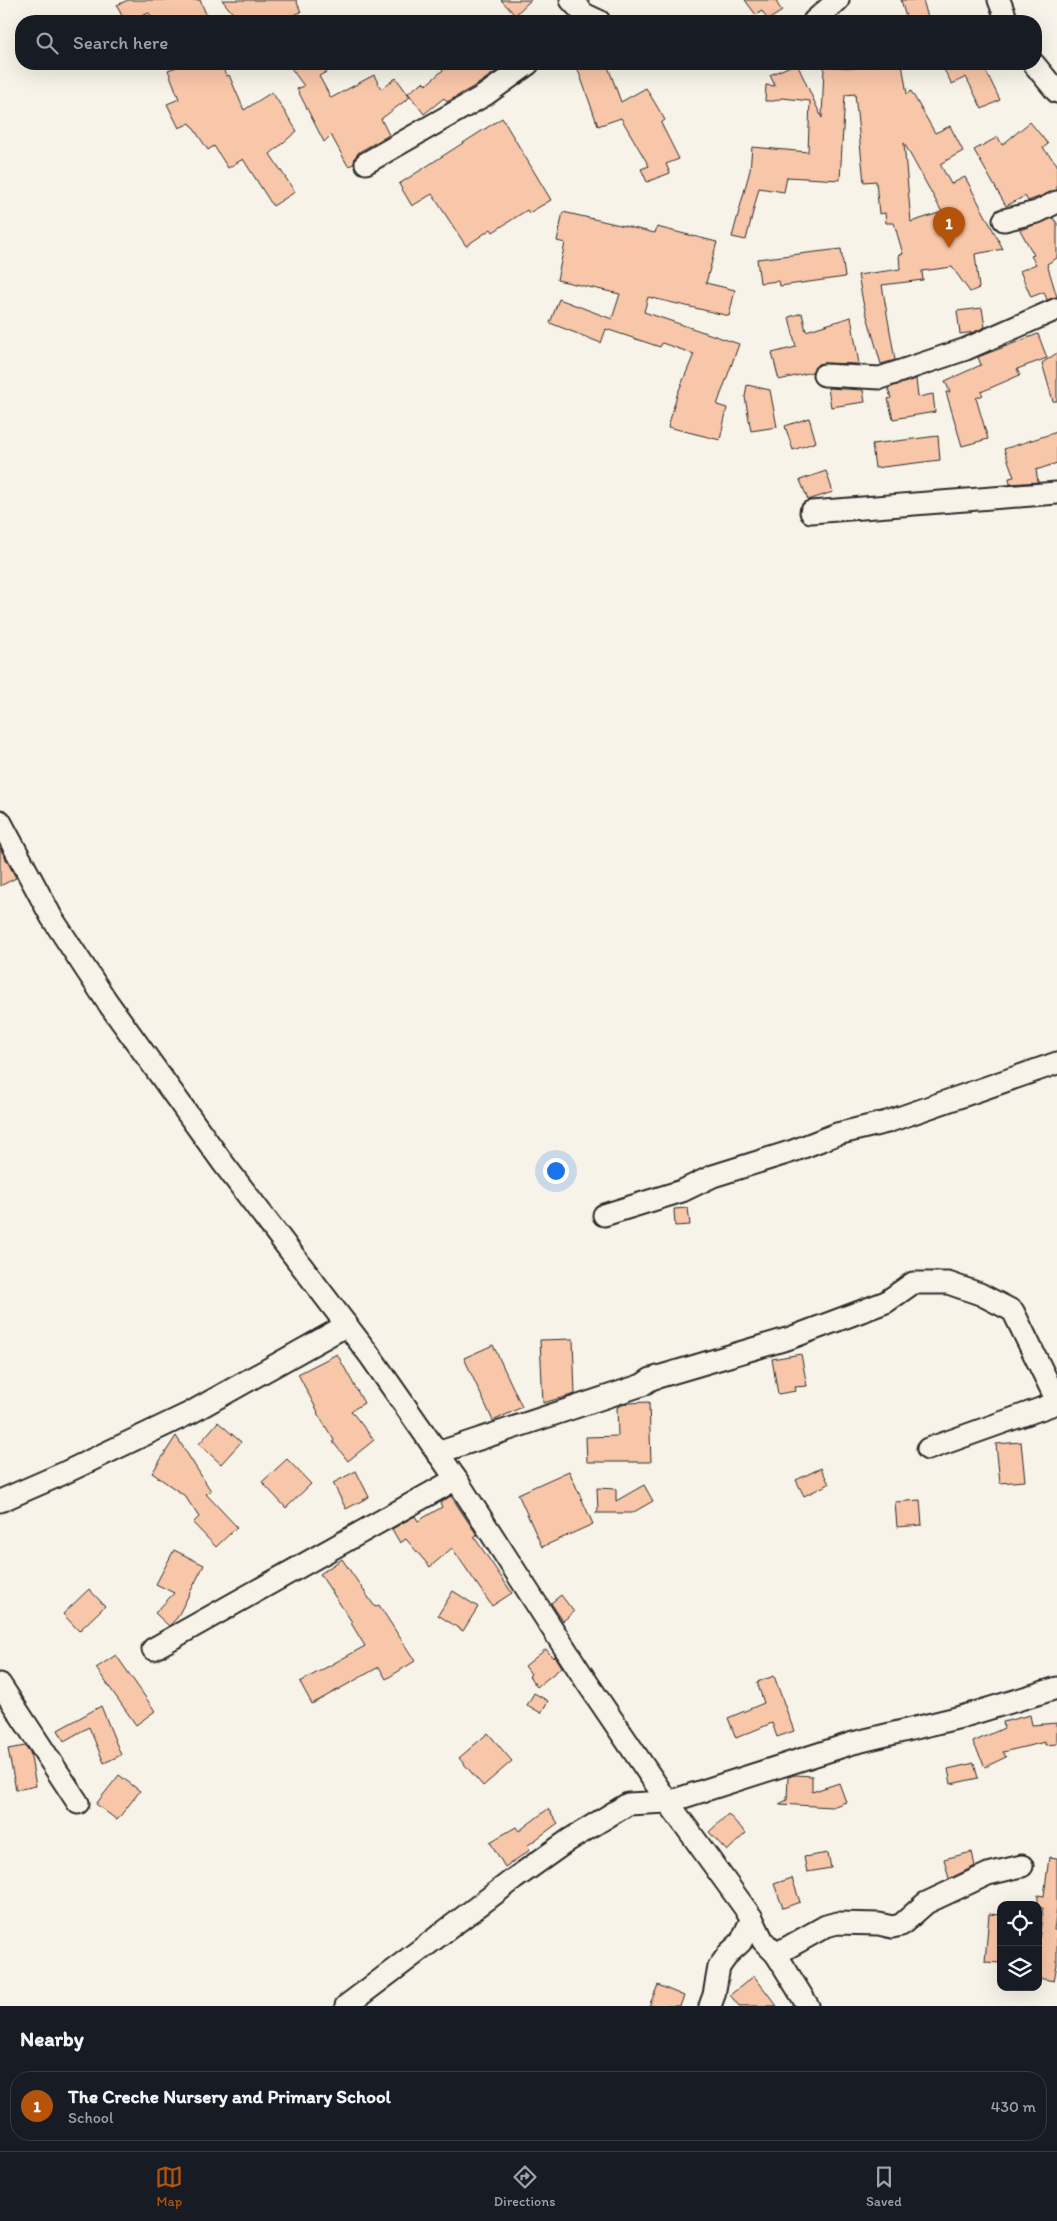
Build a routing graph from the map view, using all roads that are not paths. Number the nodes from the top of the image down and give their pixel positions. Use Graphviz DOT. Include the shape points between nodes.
graph roads {
  1 [pos="556,0"];
  2 [pos="571,0"];
  3 [pos="838,0"];
  4 [pos="999,0"];
  5 [pos="572,15"];
  6 [pos="586,15"];
  7 [pos="821,15"];
  8 [pos="1005,15"];
  9 [pos="519,70"];
  10 [pos="1039,70"];
  11 [pos="1057,92"];
  12 [pos="366,163"];
  13 [pos="1057,202"];
  14 [pos="1004,220"];
  15 [pos="1057,309"];
  16 [pos="824,375"];
  17 [pos="1057,493"];
  18 [pos="811,512"];
  19 [pos="0,821"];
  20 [pos="1057,1063"];
  21 [pos="604,1215"];
  22 [pos="347,1325"];
  23 [pos="1057,1402"];
  24 [pos="928,1449"];
  25 [pos="437,1453"];
  26 [pos="456,1479"];
  27 [pos="0,1501"];
  28 [pos="153,1649"];
  29 [pos="0,1684"];
  30 [pos="1057,1688"];
  31 [pos="668,1802"];
  32 [pos="78,1803"];
  33 [pos="1022,1866"];
  34 [pos="752,1918"];
  35 [pos="776,1954"];
  36 [pos="348,2006"];
  37 [pos="710,2006"];
  38 [pos="808,2006"];
  1 -- 5 [label="street"];
  2 -- 6 [label="street"];
  3 -- 7 [label="street"];
  4 -- 8 [label="street"];
  9 -- 12 [label="street" via="484,95"];
  10 -- 11 [label="street"];
  13 -- 14 [label="street" via="1037,212"];
  15 -- 16 [label="street" via="966,349 880,378"];
  17 -- 18 [label="street"];
  19 -- 22 [label="street" via="52,918 106,1000 223,1163"];
  20 -- 21 [label="street" via="887,1122 837,1134 713,1176 682,1191"];
  22 -- 25 [label="street"];
  22 -- 27 [label="street" via="190,1413"];
  23 -- 24 [label="street"];
  23 -- 25 [label="street" via="1013,1311 980,1294 948,1283 913,1283 886,1302 790,1338 651,1379 642,1385"];
  25 -- 26 [label="street"];
  26 -- 28 [label="street"];
  26 -- 31 [label="street"];
  29 -- 32 [label="street"];
  30 -- 31 [label="street" via="961,1717 853,1743"];
  31 -- 34 [label="street"];
  31 -- 36 [label="street" via="628,1804 569,1840"];
  33 -- 35 [label="street" via="988,1874 926,1903 901,1925 826,1926"];
  34 -- 35 [label="street" via="764,1941"];
  34 -- 37 [label="street" via="741,1942 719,1967"];
  35 -- 38 [label="street"];
}
